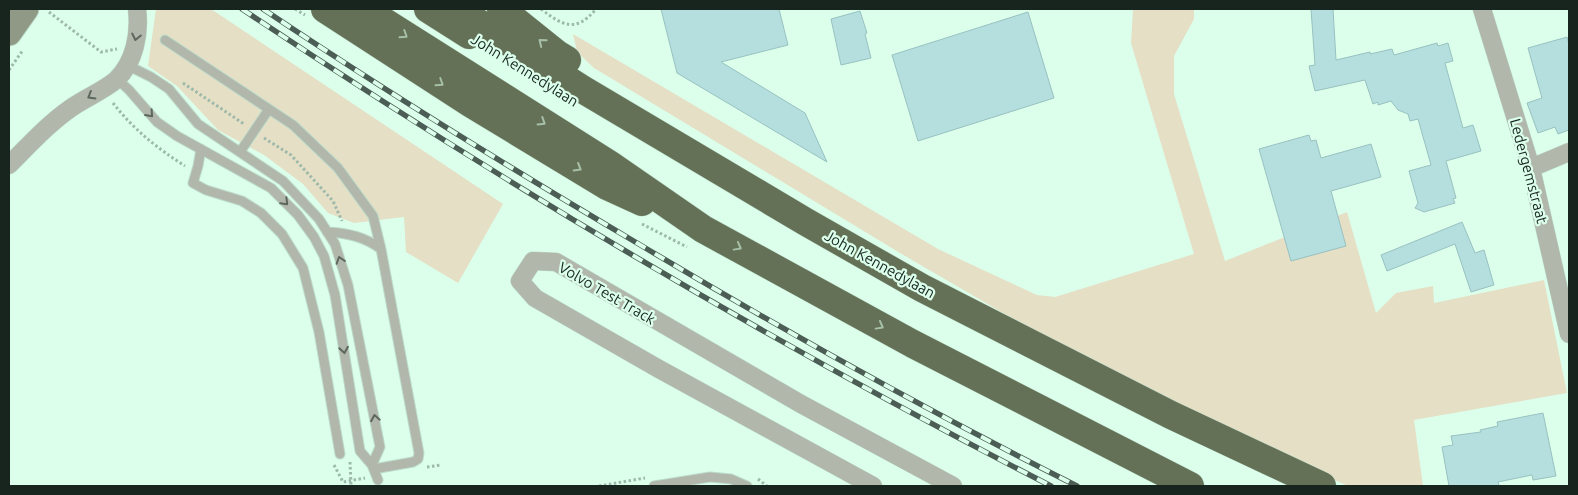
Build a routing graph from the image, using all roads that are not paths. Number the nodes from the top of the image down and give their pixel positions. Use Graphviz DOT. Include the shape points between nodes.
graph roads {
  1 [pos="138,9"];
  2 [pos="325,9"];
  3 [pos="364,9"];
  4 [pos="428,9"];
  5 [pos="456,9"];
  6 [pos="501,9"];
  7 [pos="1482,9"];
  8 [pos="37,10"];
  9 [pos="9,33"];
  10 [pos="165,40"];
  11 [pos="130,58"];
  12 [pos="116,79"];
  13 [pos="269,109"];
  14 [pos="201,149"];
  15 [pos="240,152"];
  16 [pos="1569,152"];
  17 [pos="9,165"];
  18 [pos="1530,168"];
  19 [pos="703,229"];
  20 [pos="327,232"];
  21 [pos="381,249"];
  22 [pos="1569,334"];
  23 [pos="1171,415"];
  24 [pos="340,454"];
  25 [pos="373,467"];
  26 [pos="378,480"];
  27 [pos="654,486"];
  28 [pos="747,486"];
  29 [pos="873,486"];
  30 [pos="953,486"];
  31 [pos="1190,486"];
  32 [pos="1282,486"];
  33 [pos="1322,486"];
  1 -- 11 [label="street, one-way" via="139,25"];
  2 -- 19 [label="highway, one-way" via="470,103 607,186"];
  3 -- 19 [label="highway, one-way" via="609,164"];
  4 -- 32 [label="highway, John Kennedylaan" via="546,84 923,302 1099,397"];
  5 -- 23 [label="highway, John Kennedylaan" via="582,90 889,269"];
  23 -- 6 [label="highway, one-way" via="1080,358 878,249 557,54"];
  7 -- 18 [label="street, Ledergemstraat"];
  8 -- 9 [label="main road"];
  10 -- 13 [label="lane"];
  11 -- 12 [label="street"];
  11 -- 15 [label="lane" via="169,89 198,124"];
  12 -- 14 [label="lane, one-way" via="158,122"];
  12 -- 17 [label="street, one-way" via="44,129"];
  13 -- 15 [label="lane"];
  13 -- 21 [label="lane" via="293,125 338,168 373,216"];
  14 -- 24 [label="lane" via="193,183 242,201 261,212 282,234 303,268 319,332"];
  14 -- 25 [label="lane, one-way" via="271,188 298,215 321,250 335,295 360,451"];
  15 -- 20 [label="lane" via="283,181"];
  16 -- 18 [label="street"];
  18 -- 22 [label="street, Ledergemstraat"];
  19 -- 31 [label="highway, one-way" via="913,344"];
  20 -- 21 [label="lane" via="345,233 370,241"];
  25 -- 20 [label="lane, one-way" via="380,447 362,348 348,285 335,244"];
  21 -- 25 [label="lane" via="419,453 413,462"];
  23 -- 33 [label="highway, John Kennedylaan"];
  25 -- 26 [label="lane"];
  27 -- 28 [label="lane" via="710,477 731,479"];
  29 -- 30 [label="street, Volvo Test Track" via="535,298 520,281 533,260 556,262 779,392"];
}
